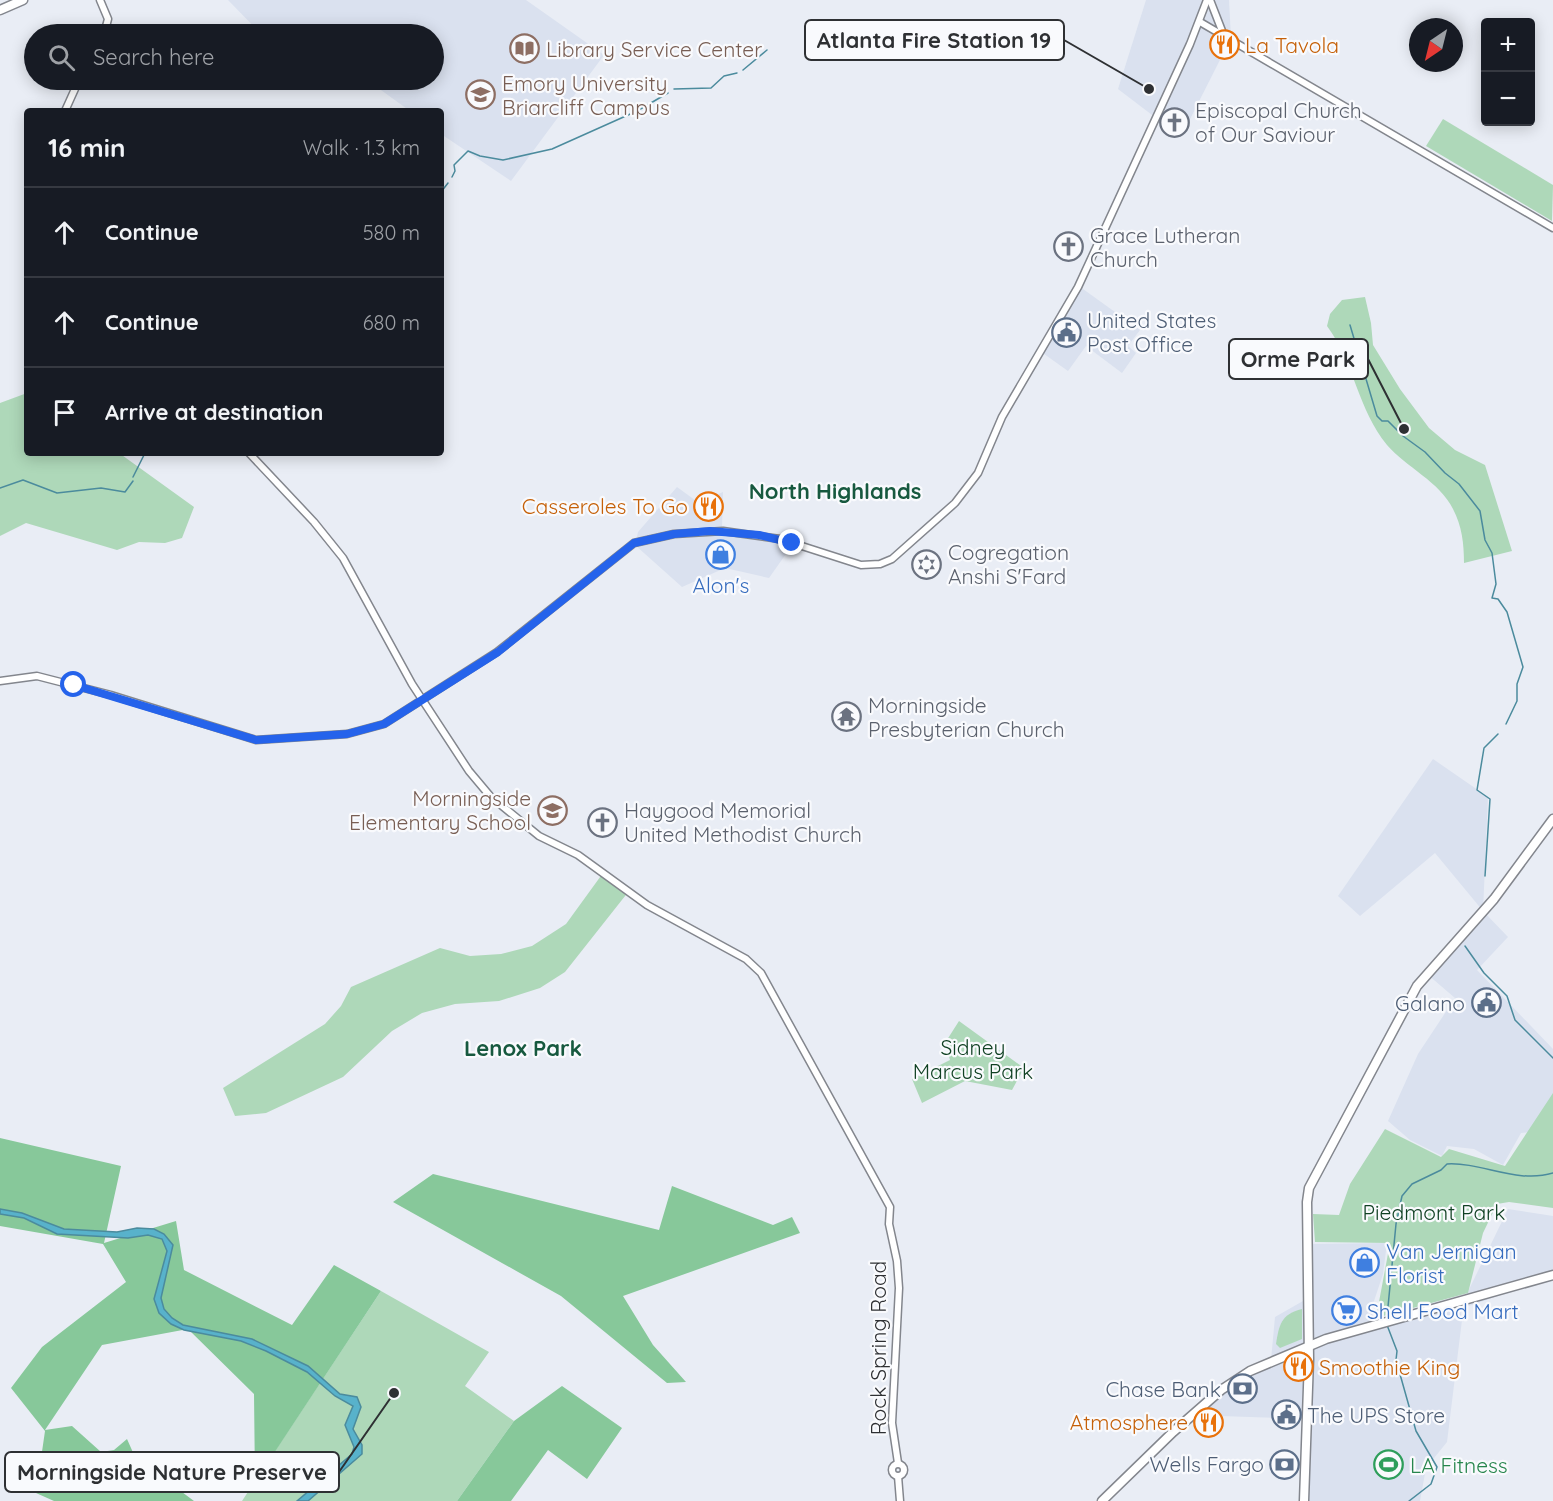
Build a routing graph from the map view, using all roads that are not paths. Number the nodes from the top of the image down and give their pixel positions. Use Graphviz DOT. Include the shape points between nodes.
graph roads {
  1 [pos="24,0"];
  2 [pos="100,0"];
  3 [pos="1209,0"];
  4 [pos="0,10"];
  5 [pos="1200,22"];
  6 [pos="107,24"];
  7 [pos="1224,36"];
  8 [pos="74,90"];
  9 [pos="66,108"];
  10 [pos="1553,228"];
  11 [pos="252,456"];
  12 [pos="0,681"];
  13 [pos="422,699"];
  14 [pos="410,708"];
  15 [pos="429,711"];
  16 [pos="1553,819"];
  17 [pos="1553,1275"];
  18 [pos="1309,1344"];
  19 [pos="900,1501"];
  20 [pos="1102,1501"];
  21 [pos="1304,1501"];
  1 -- 4 [label="main road"];
  2 -- 6 [label="street"];
  3 -- 5 [label="street"];
  3 -- 7 [label="street"];
  5 -- 7 [label="street"];
  5 -- 13 [label="street" via="1078,288 1006,411 978,473 955,503 897,556 880,564 861,566 780,539 731,532 688,532 645,540 627,547 498,652"];
  7 -- 10 [label="street"];
  8 -- 9 [label="street"];
  11 -- 13 [label="street" via="343,558"];
  12 -- 14 [label="street" via="37,676 264,741 358,731 384,724"];
  13 -- 14 [label="street"];
  13 -- 15 [label="street"];
  14 -- 15 [label="street"];
  15 -- 19 [label="street, Rock Spring Road" via="478,783 516,819 589,862 661,914 754,966 776,997 887,1198 899,1288 892,1423 898,1464 904,1469 898,1476"];
  16 -- 18 [label="main road" via="1494,899 1417,986 1313,1181 1307,1202"];
  17 -- 18 [label="main road"];
  18 -- 20 [label="main road" via="1250,1371 1221,1390 1167,1436"];
  18 -- 21 [label="main road"];
}
